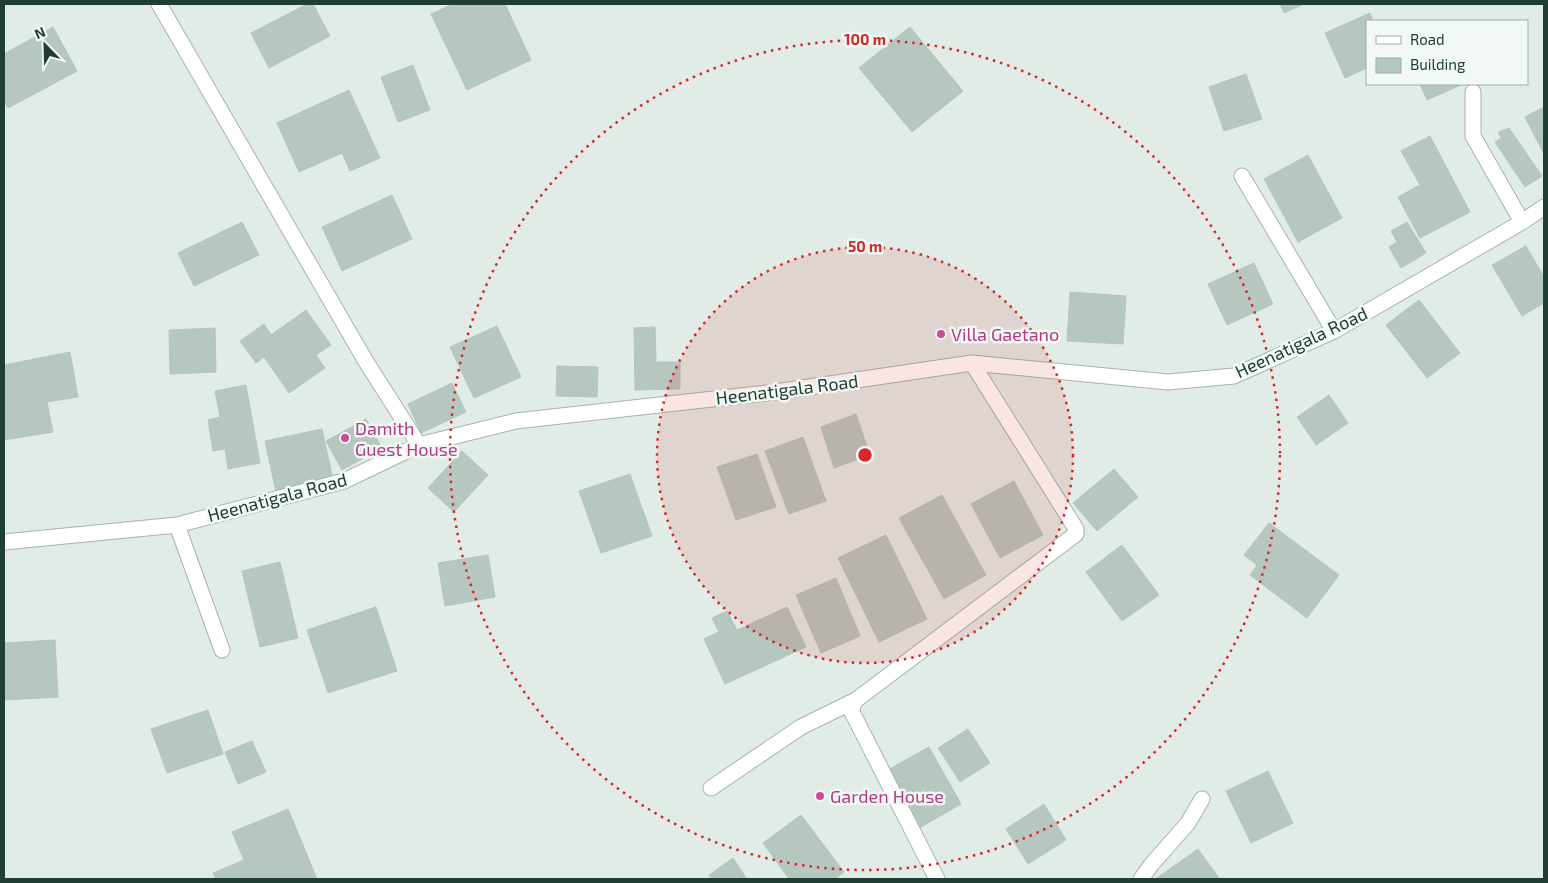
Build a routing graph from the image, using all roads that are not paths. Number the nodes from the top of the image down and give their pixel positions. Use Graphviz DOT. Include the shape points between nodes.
graph roads {
  1 [pos="159,4"];
  2 [pos="1473,92"];
  3 [pos="1242,176"];
  4 [pos="1544,207"];
  5 [pos="1522,222"];
  6 [pos="1334,330"];
  7 [pos="972,363"];
  8 [pos="419,445"];
  9 [pos="177,524"];
  10 [pos="4,542"];
  11 [pos="222,650"];
  12 [pos="856,700"];
  13 [pos="711,788"];
  14 [pos="1202,799"];
  15 [pos="937,879"];
  16 [pos="1141,879"];
  1 -- 8 [label="street" via="365,360"];
  2 -- 5 [label="street" via="1473,136"];
  3 -- 6 [label="street"];
  4 -- 5 [label="street, Heenatigala Road"];
  5 -- 6 [label="street, Heenatigala Road"];
  6 -- 7 [label="street, Heenatigala Road" via="1234,376 1168,382"];
  7 -- 8 [label="street, Heenatigala Road" via="775,392 516,421"];
  7 -- 12 [label="street" via="1076,529 1076,534"];
  8 -- 9 [label="street, Heenatigala Road" via="344,481"];
  9 -- 10 [label="street, Heenatigala Road"];
  9 -- 11 [label="street"];
  12 -- 13 [label="street" via="801,727"];
  12 -- 15 [label="street" via="852,712"];
  14 -- 16 [label="street" via="1188,823"];
}
